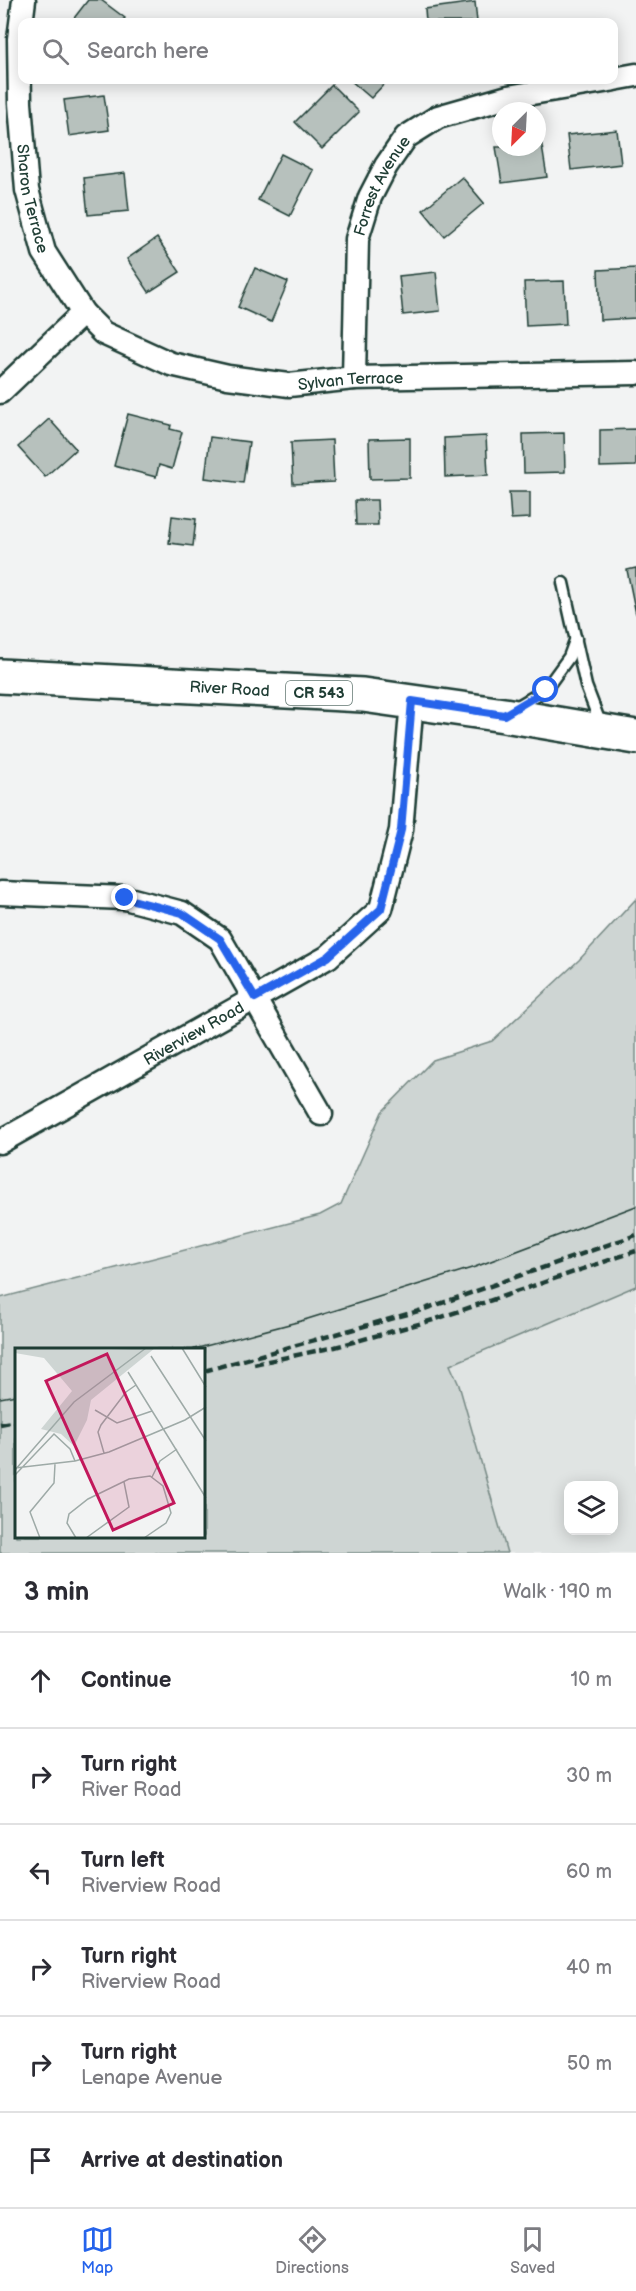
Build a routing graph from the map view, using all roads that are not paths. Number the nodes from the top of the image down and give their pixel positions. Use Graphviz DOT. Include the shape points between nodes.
graph roads {
  1 [pos="24,0"];
  2 [pos="22,18"];
  3 [pos="636,75"];
  4 [pos="618,78"];
  5 [pos="20,84"];
  6 [pos="583,84"];
  7 [pos="83,313"];
  8 [pos="636,373"];
  9 [pos="354,378"];
  10 [pos="0,392"];
  11 [pos="563,583"];
  12 [pos="576,638"];
  13 [pos="0,676"];
  14 [pos="412,701"];
  15 [pos="504,715"];
  16 [pos="603,731"];
  17 [pos="636,737"];
  18 [pos="0,893"];
  19 [pos="255,998"];
  20 [pos="321,1114"];
  21 [pos="0,1142"];
  1 -- 2 [label="street, Sharon Terrace"];
  3 -- 4 [label="street, Forrest Avenue"];
  5 -- 7 [label="street, Sharon Terrace" via="27,190 44,252"];
  6 -- 9 [label="street, Forrest Avenue" via="508,97 438,117 406,137 370,197 357,239"];
  7 -- 9 [label="street, Sylvan Terrace" via="103,333 171,364 289,385"];
  7 -- 10 [label="street"];
  8 -- 9 [label="street, Sylvan Terrace"];
  11 -- 12 [label="lane"];
  12 -- 15 [label="lane" via="569,657 546,690"];
  12 -- 16 [label="lane" via="586,686"];
  13 -- 14 [label="main road, River Road / CR 543" via="363,695"];
  14 -- 15 [label="main road, River Road / CR 543"];
  14 -- 19 [label="street, Riverview Road" via="401,830 381,909 328,957"];
  15 -- 16 [label="main road, River Road / CR 543"];
  16 -- 17 [label="main road, River Road / CR 543"];
  18 -- 19 [label="street" via="125,898 182,913 220,939"];
  19 -- 20 [label="street"];
  19 -- 21 [label="street, Riverview Road"];
}
